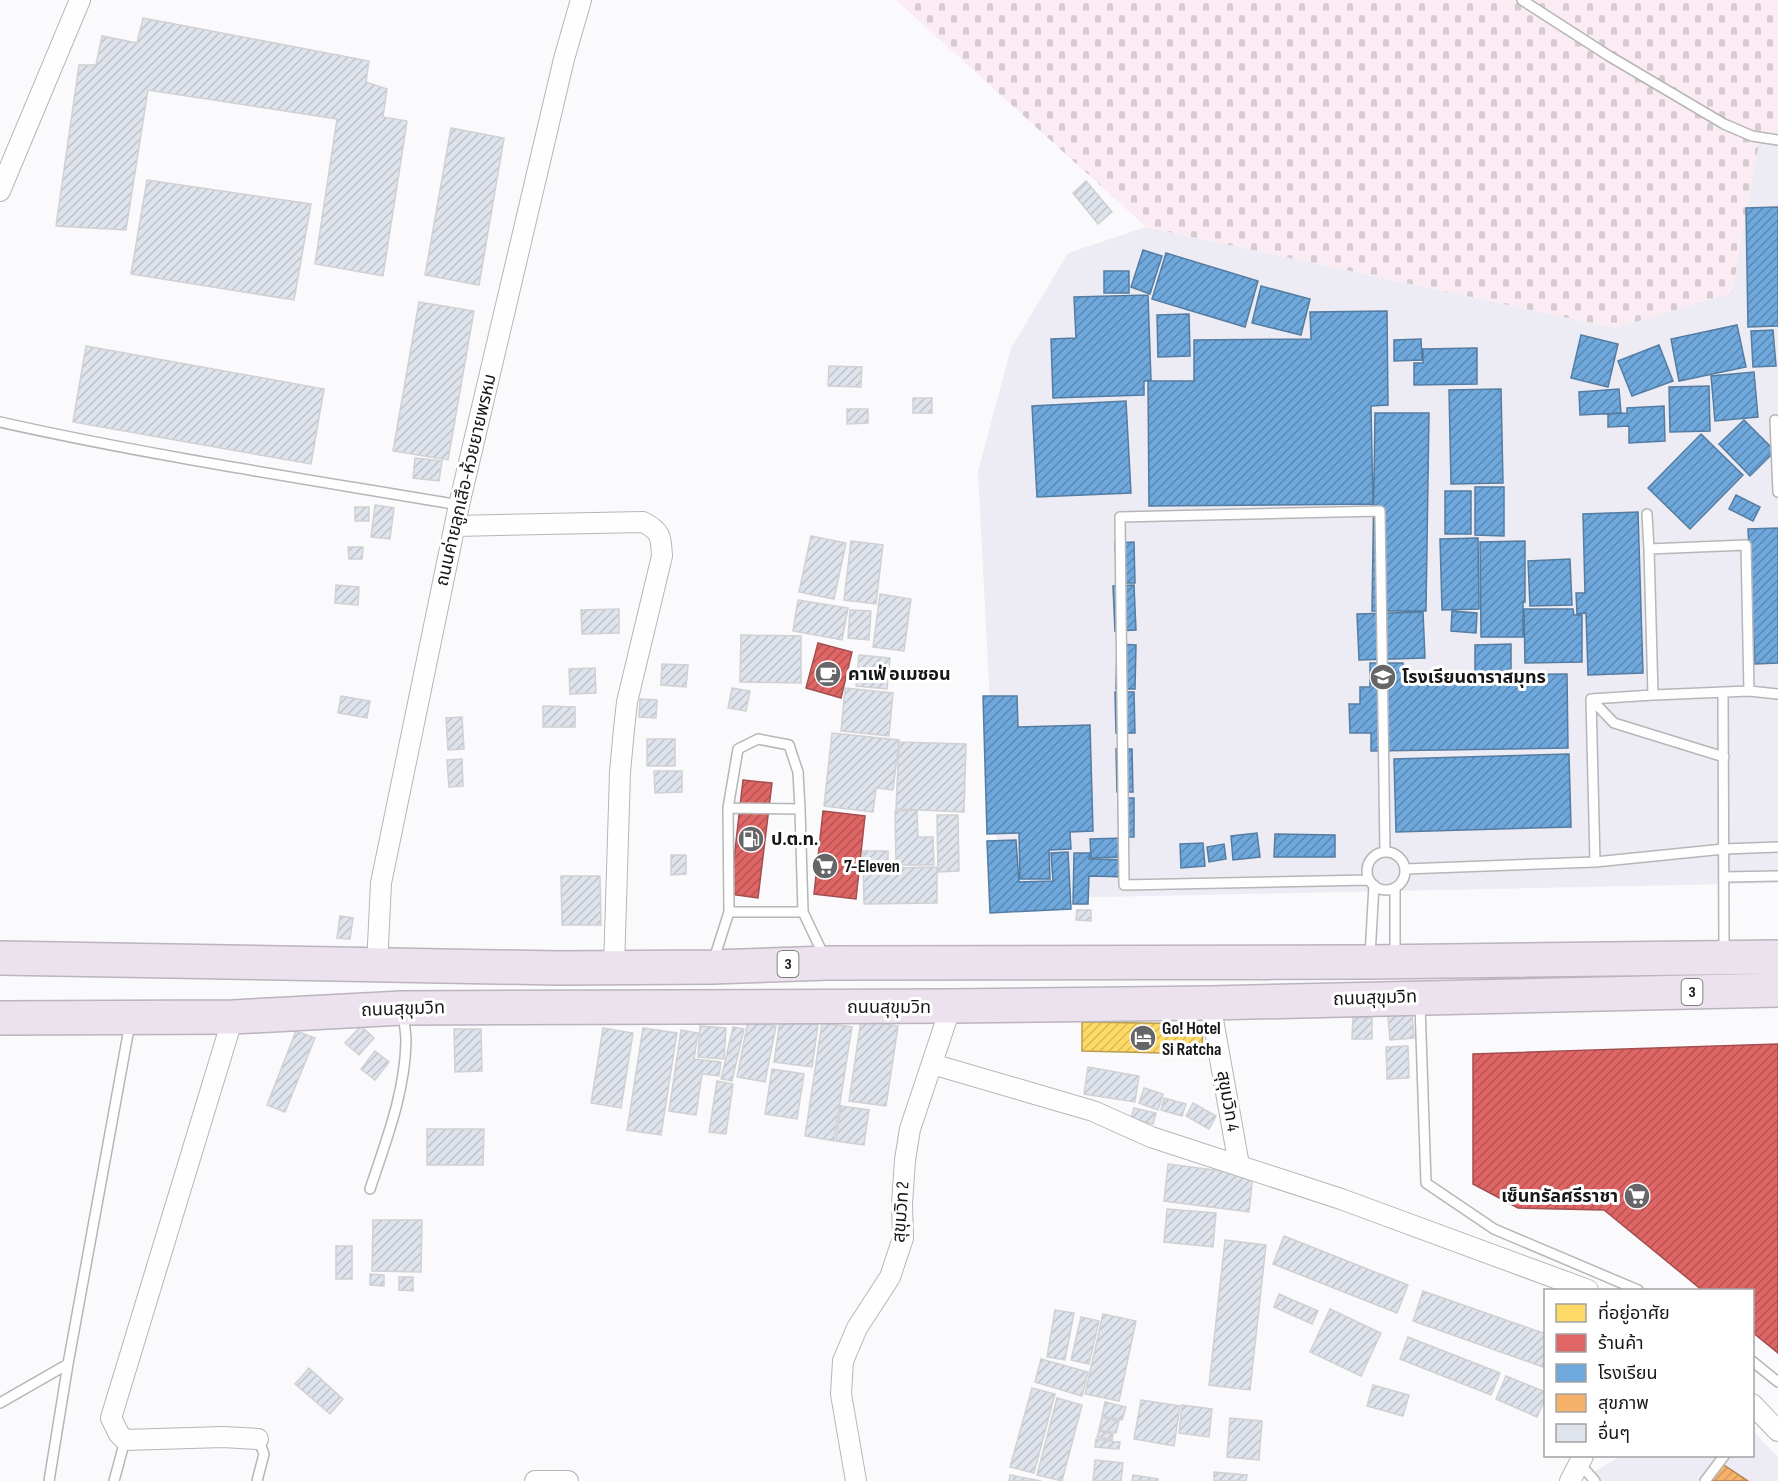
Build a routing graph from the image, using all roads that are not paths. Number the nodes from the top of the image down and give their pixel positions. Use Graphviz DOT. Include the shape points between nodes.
graph roads {
  1 [pos="80,0"];
  2 [pos="581,0"];
  3 [pos="1522,0"];
  4 [pos="1778,140"];
  5 [pos="0,191"];
  6 [pos="1775,420"];
  7 [pos="0,422"];
  8 [pos="1778,492"];
  9 [pos="459,505"];
  10 [pos="1647,514"];
  11 [pos="454,526"];
  12 [pos="1649,549"];
  13 [pos="1749,691"];
  14 [pos="1723,693"];
  15 [pos="1778,694"];
  16 [pos="1653,695"];
  17 [pos="1591,699"];
  18 [pos="1724,757"];
  19 [pos="728,808"];
  20 [pos="800,809"];
  21 [pos="1778,847"];
  22 [pos="1725,849"];
  23 [pos="1385,852"];
  24 [pos="1595,862"];
  25 [pos="1405,869"];
  26 [pos="1778,876"];
  27 [pos="1724,877"];
  28 [pos="1372,883"];
  29 [pos="1395,888"];
  30 [pos="729,912"];
  31 [pos="803,912"];
  32 [pos="1778,946"];
  33 [pos="1778,957"];
  34 [pos="0,958"];
  35 [pos="1734,958"];
  36 [pos="1382,962"];
  37 [pos="828,963"];
  38 [pos="377,965"];
  39 [pos="712,966"];
  40 [pos="614,968"];
  41 [pos="1778,990"];
  42 [pos="1419,997"];
  43 [pos="1210,1003"];
  44 [pos="951,1006"];
  45 [pos="402,1008"];
  46 [pos="233,1017"];
  47 [pos="0,1018"];
  48 [pos="131,1018"];
  49 [pos="932,1064"];
  50 [pos="1239,1165"];
  51 [pos="370,1189"];
  52 [pos="1585,1289"];
  53 [pos="1636,1289"];
  54 [pos="1754,1363"];
  55 [pos="68,1364"];
  56 [pos="1778,1382"];
  57 [pos="0,1403"];
  58 [pos="1754,1410"];
  59 [pos="1778,1431"];
  60 [pos="258,1439"];
  61 [pos="125,1440"];
  62 [pos="1723,1457"];
  63 [pos="1581,1460"];
  64 [pos="49,1481"];
  65 [pos="114,1481"];
  66 [pos="257,1481"];
  67 [pos="535,1481"];
  68 [pos="568,1481"];
  69 [pos="856,1481"];
  70 [pos="1570,1481"];
  71 [pos="1595,1481"];
  72 [pos="1705,1481"];
  1 -- 5 [label="street"];
  2 -- 9 [label="street, ถนนค่ายลูกเสึอ-ห้วยยายพรหม"];
  3 -- 4 [label="lane" via="1724,124 1752,136"];
  6 -- 8 [label="lane"];
  7 -- 9 [label="lane"];
  9 -- 11 [label="street, ถนนค่ายลูกเสึอ-ห้วยยายพรหม"];
  10 -- 12 [label="lane"];
  11 -- 38 [label="street, ถนนค่ายลูกเสึอ-ห้วยยายพรหม" via="381,883"];
  11 -- 40 [label="street" via="643,522 658,532 661,540 662,556 624,729"];
  12 -- 13 [label="lane" via="1746,545"];
  12 -- 16 [label="lane"];
  13 -- 14 [label="lane"];
  13 -- 15 [label="lane"];
  14 -- 16 [label="lane"];
  14 -- 18 [label="lane"];
  16 -- 17 [label="lane"];
  17 -- 18 [label="lane" via="1614,723"];
  17 -- 24 [label="lane"];
  18 -- 22 [label="lane"];
  19 -- 20 [label="lane"];
  19 -- 20 [label="lane" via="738,749 758,739 789,745 798,772"];
  19 -- 30 [label="lane"];
  20 -- 31 [label="lane"];
  21 -- 22 [label="lane"];
  22 -- 24 [label="lane"];
  22 -- 27 [label="lane"];
  23 -- 25 [label="lane" via="1399,856"];
  23 -- 28 [label="lane" via="1377,854 1368,865"];
  23 -- 28 [label="lane" via="1380,511 1120,517 1124,885"];
  24 -- 25 [label="lane"];
  25 -- 29 [label="lane" via="1405,877"];
  26 -- 27 [label="lane"];
  27 -- 35 [label="lane"];
  28 -- 29 [label="lane" via="1380,889"];
  28 -- 36 [label="lane"];
  29 -- 36 [label="lane"];
  30 -- 31 [label="lane"];
  30 -- 39 [label="lane"];
  31 -- 37 [label="lane"];
  32 -- 35 [label="highway"];
  33 -- 35 [label="highway, ถนนสุขุมวิท / 3"];
  34 -- 38 [label="highway, ถนนสุขุมวิท / 3"];
  35 -- 36 [label="highway, ถนนสุขุมวิท / 3"];
  36 -- 37 [label="highway, ถนนสุขุมวิท / 3"];
  37 -- 39 [label="highway, ถนนสุขุมวิท / 3"];
  38 -- 40 [label="highway, ถนนสุขุมวิท / 3"];
  39 -- 40 [label="highway, ถนนสุขุมวิท / 3"];
  41 -- 42 [label="highway, ถนนสุขุมวิท / 3"];
  42 -- 43 [label="highway, ถนนสุขุมวิท / 3"];
  42 -- 53 [label="lane" via="1425,1183 1494,1229"];
  43 -- 44 [label="highway, ถนนสุขุมวิท / 3"];
  43 -- 50 [label="street, สุขุมวิท 4"];
  44 -- 45 [label="highway, ถนนสุขุมวิท / 3"];
  44 -- 49 [label="street, สุขุมวิท 2"];
  45 -- 46 [label="highway, ถนนสุขุมวิท / 3"];
  45 -- 51 [label="lane" via="406,1040 398,1105"];
  46 -- 48 [label="highway, ถนนสุขุมวิท / 3"];
  46 -- 61 [label="street" via="111,1418"];
  47 -- 48 [label="highway, ถนนสุขุมวิท / 3"];
  48 -- 55 [label="lane"];
  49 -- 50 [label="street" via="1093,1111 1151,1137"];
  49 -- 69 [label="street, สุขุมวิท 2" via="910,1129 902,1204 903,1238 890,1277 857,1328 843,1361 840,1394"];
  50 -- 52 [label="street"];
  54 -- 56 [label="lane"];
  55 -- 57 [label="lane"];
  55 -- 64 [label="lane"];
  58 -- 59 [label="street"];
  60 -- 61 [label="street"];
  60 -- 66 [label="lane" via="264,1454"];
  61 -- 65 [label="lane"];
  62 -- 72 [label="lane"];
  63 -- 70 [label="street"];
  63 -- 71 [label="lane"];
  67 -- 68 [label="street"];
}
